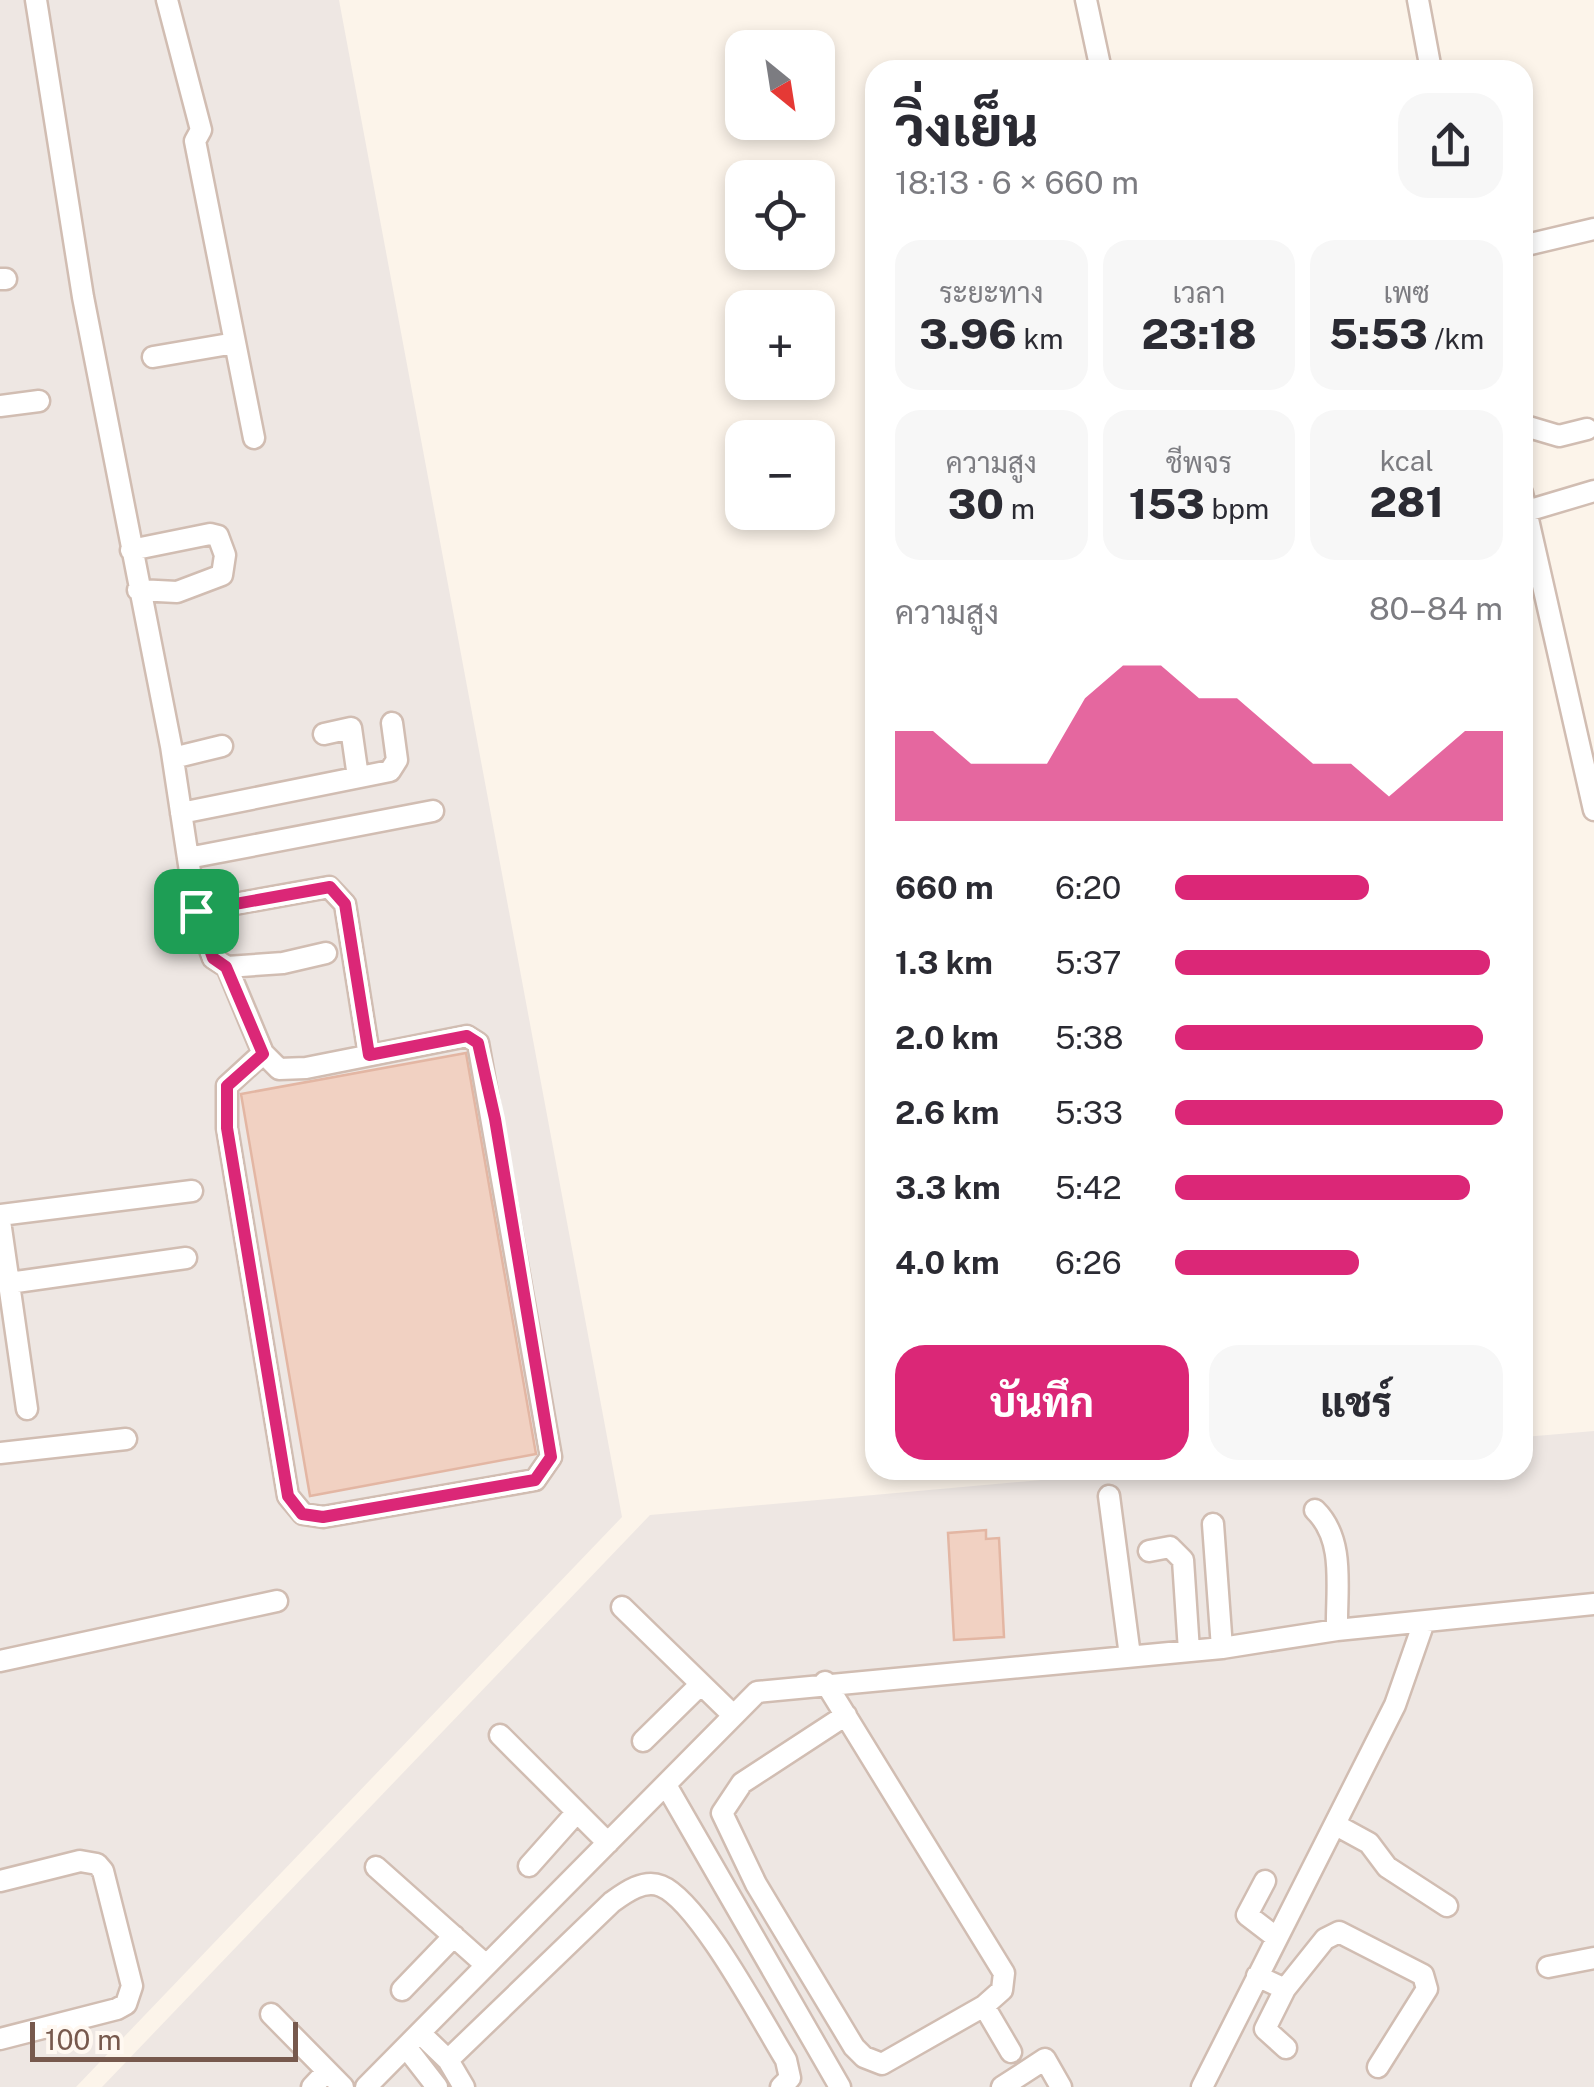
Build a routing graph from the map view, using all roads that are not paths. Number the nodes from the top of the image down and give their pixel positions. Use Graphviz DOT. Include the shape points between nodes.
graph roads {
  1 [pos="36,0"];
  2 [pos="167,0"];
  3 [pos="1086,0"];
  4 [pos="1418,0"];
  5 [pos="1098,60"];
  6 [pos="1429,60"];
  7 [pos="1594,230"];
  8 [pos="1533,244"];
  9 [pos="235,343"];
  10 [pos="153,357"];
  11 [pos="39,401"];
  12 [pos="0,406"];
  13 [pos="1533,428"];
  14 [pos="1587,429"];
  15 [pos="254,438"];
  16 [pos="1594,491"];
  17 [pos="1533,501"];
  18 [pos="1533,535"];
  19 [pos="131,550"];
  20 [pos="138,590"];
  21 [pos="1584,721"];
  22 [pos="392,723"];
  23 [pos="324,734"];
  24 [pos="222,746"];
  25 [pos="173,758"];
  26 [pos="358,777"];
  27 [pos="1594,810"];
  28 [pos="433,812"];
  29 [pos="181,813"];
  30 [pos="188,858"];
  31 [pos="196,911"];
  32 [pos="326,954"];
  33 [pos="226,967"];
  34 [pos="263,1054"];
  35 [pos="369,1055"];
  36 [pos="192,1191"];
  37 [pos="0,1218"];
  38 [pos="186,1258"];
  39 [pos="9,1283"];
  40 [pos="26,1409"];
  41 [pos="126,1438"];
  42 [pos="0,1453"];
  43 [pos="1108,1496"];
  44 [pos="1315,1510"];
  45 [pos="1214,1524"];
  46 [pos="1149,1551"];
  47 [pos="277,1600"];
  48 [pos="1594,1604"];
  49 [pos="622,1607"];
  50 [pos="1424,1622"];
  51 [pos="1337,1630"];
  52 [pos="1222,1648"];
  53 [pos="1189,1651"];
  54 [pos="1130,1656"];
  55 [pos="0,1661"];
  56 [pos="826,1682"];
  57 [pos="702,1684"];
  58 [pos="734,1715"];
  59 [pos="846,1715"];
  60 [pos="500,1735"];
  61 [pos="643,1742"];
  62 [pos="666,1785"];
  63 [pos="577,1812"];
  64 [pos="1336,1825"];
  65 [pos="608,1843"];
  66 [pos="530,1866"];
  67 [pos="376,1867"];
  68 [pos="0,1881"];
  69 [pos="1264,1881"];
  70 [pos="1447,1906"];
  71 [pos="454,1936"];
  72 [pos="1277,1938"];
  73 [pos="1594,1958"];
  74 [pos="486,1966"];
  75 [pos="1548,1967"];
  76 [pos="1258,1976"];
  77 [pos="1285,1989"];
  78 [pos="402,1990"];
  79 [pos="984,2006"];
  80 [pos="271,2014"];
  81 [pos="0,2039"];
  82 [pos="413,2040"];
  83 [pos="1286,2048"];
  84 [pos="1011,2052"];
  85 [pos="448,2060"];
  86 [pos="1378,2067"];
  87 [pos="327,2071"];
  88 [pos="312,2087"];
  89 [pos="343,2087"];
  90 [pos="366,2087"];
  91 [pos="437,2087"];
  92 [pos="464,2087"];
  93 [pos="782,2087"];
  94 [pos="840,2087"];
  95 [pos="1002,2087"];
  96 [pos="1061,2087"];
  97 [pos="1202,2087"];
  1 -- 19 [label="street"];
  2 -- 9 [label="street" via="201,130 195,141"];
  3 -- 5 [label="street"];
  4 -- 6 [label="street"];
  7 -- 8 [label="street"];
  9 -- 10 [label="street"];
  9 -- 15 [label="street"];
  11 -- 12 [label="street"];
  13 -- 14 [label="street" via="1560,436"];
  16 -- 17 [label="street"];
  18 -- 21 [label="street"];
  19 -- 20 [label="street"];
  19 -- 20 [label="street" via="210,534 218,536 225,556 222,575 177,592"];
  20 -- 25 [label="street"];
  21 -- 27 [label="street"];
  22 -- 26 [label="street" via="397,760 390,770"];
  23 -- 26 [label="street" via="351,728"];
  24 -- 25 [label="street"];
  25 -- 29 [label="street"];
  26 -- 29 [label="street"];
  28 -- 30 [label="street"];
  29 -- 30 [label="street"];
  30 -- 31 [label="street"];
  31 -- 33 [label="street" via="213,958"];
  31 -- 35 [label="street" via="336,891 345,904"];
  32 -- 33 [label="street"];
  33 -- 34 [label="street"];
  34 -- 35 [label="street" via="279,1069"];
  34 -- 35 [label="street" via="227,1086 227,1128 288,1496 302,1514 323,1517 535,1480 551,1457 478,1043 467,1036"];
  36 -- 37 [label="street"];
  37 -- 39 [label="street"];
  38 -- 39 [label="street"];
  39 -- 40 [label="street"];
  41 -- 42 [label="street"];
  43 -- 54 [label="street"];
  44 -- 51 [label="street" via="1336,1540"];
  45 -- 52 [label="street"];
  46 -- 53 [label="street" via="1170,1547 1183,1560"];
  47 -- 55 [label="street"];
  48 -- 50 [label="street"];
  49 -- 57 [label="street"];
  50 -- 51 [label="street"];
  50 -- 64 [label="street" via="1395,1705"];
  51 -- 52 [label="street"];
  52 -- 53 [label="street"];
  53 -- 54 [label="street"];
  54 -- 56 [label="street"];
  56 -- 58 [label="street" via="757,1692"];
  56 -- 59 [label="street"];
  57 -- 58 [label="street"];
  57 -- 61 [label="street"];
  58 -- 62 [label="street"];
  59 -- 79 [label="street" via="1004,1972 1002,1990"];
  59 -- 79 [label="street" via="742,1783 722,1813 726,1827 864,2057 882,2064"];
  60 -- 63 [label="street"];
  62 -- 65 [label="street"];
  62 -- 94 [label="street"];
  63 -- 65 [label="street"];
  63 -- 66 [label="street"];
  64 -- 70 [label="street"];
  64 -- 72 [label="street"];
  65 -- 74 [label="street"];
  67 -- 71 [label="street"];
  68 -- 81 [label="street" via="97,1864 132,1986 117,2009"];
  69 -- 72 [label="street" via="1248,1919"];
  71 -- 74 [label="street"];
  71 -- 78 [label="street"];
  72 -- 76 [label="street"];
  73 -- 75 [label="street"];
  74 -- 82 [label="street"];
  76 -- 77 [label="street"];
  76 -- 97 [label="street"];
  77 -- 83 [label="street" via="1265,2029"];
  77 -- 86 [label="street" via="1325,1939 1339,1932 1423,1975 1427,1989"];
  79 -- 84 [label="street"];
  80 -- 87 [label="street"];
  82 -- 85 [label="street"];
  82 -- 90 [label="street"];
  82 -- 91 [label="street"];
  85 -- 92 [label="street"];
  85 -- 93 [label="street" via="612,1902 633,1888 658,1884 708,1933 776,2044 790,2078"];
  87 -- 88 [label="street"];
  87 -- 89 [label="street"];
  95 -- 96 [label="street" via="1045,2060"];
}
